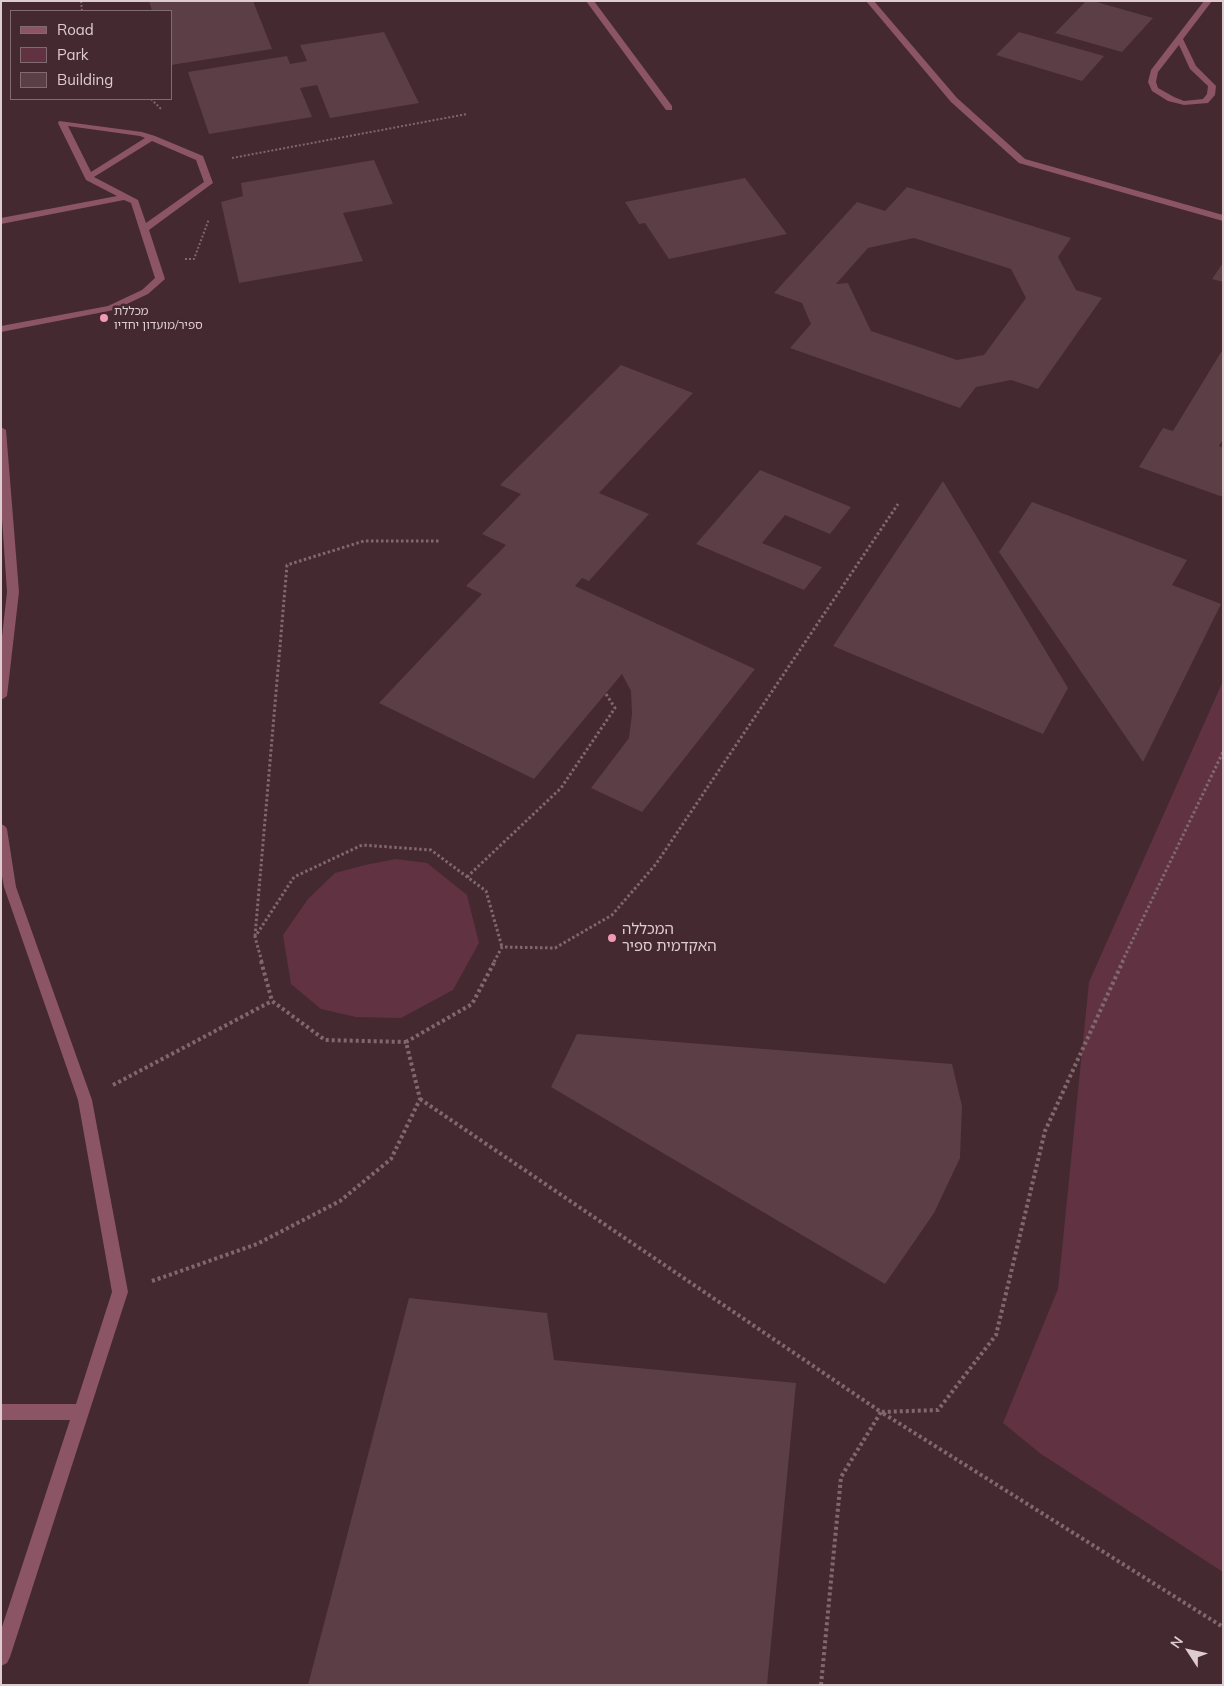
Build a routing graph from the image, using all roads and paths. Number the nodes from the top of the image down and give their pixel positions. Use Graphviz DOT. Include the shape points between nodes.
graph roads {
  1 [pos="590,1"];
  2 [pos="870,1"];
  3 [pos="1208,1"];
  4 [pos="1180,40"];
  5 [pos="669,108"];
  6 [pos="467,114"];
  7 [pos="152,138"];
  8 [pos="228,159"];
  9 [pos="88,177"];
  10 [pos="124,197"];
  11 [pos="1223,218"];
  12 [pos="1,221"];
  13 [pos="144,229"];
  14 [pos="1,330"];
  15 [pos="1,430"];
  16 [pos="898,504"];
  17 [pos="441,541"];
  18 [pos="606,694"];
  19 [pos="1,696"];
  20 [pos="1223,752"];
  21 [pos="1,829"];
  22 [pos="467,877"];
  23 [pos="255,936"];
  24 [pos="502,947"];
  25 [pos="272,1001"];
  26 [pos="406,1042"];
  27 [pos="420,1099"];
  28 [pos="85,1100"];
  29 [pos="120,1292"];
  30 [pos="1,1412"];
  31 [pos="82,1412"];
  32 [pos="881,1412"];
  33 [pos="1223,1627"];
  34 [pos="1,1657"];
  35 [pos="821,1685"];
  1 -- 5 [label="street"];
  2 -- 11 [label="street" via="954,100 1022,161"];
  3 -- 4 [label="street"];
  4 -- 4 [label="street" via="1154,72 1152,82 1155,89 1171,99 1184,103 1205,101 1211,95 1212,86 1193,67"];
  6 -- 8 [label="path"];
  7 -- 9 [label="street"];
  7 -- 9 [label="street" via="62,123"];
  7 -- 13 [label="street" via="200,158 209,183"];
  9 -- 10 [label="street"];
  10 -- 12 [label="street"];
  10 -- 13 [label="street" via="135,202"];
  13 -- 14 [label="street" via="160,279 145,292 111,308"];
  15 -- 19 [label="street" via="13,592"];
  16 -- 24 [label="path" via="656,864 612,915 555,948"];
  17 -- 23 [label="path" via="364,541 286,565"];
  18 -- 22 [label="path" via="615,708 561,788"];
  20 -- 32 [label="path" via="1045,1131 996,1335 938,1410"];
  21 -- 28 [label="street" via="10,887"];
  22 -- 23 [label="path" via="431,850 362,845 294,877"];
  22 -- 24 [label="path" via="486,891"];
  23 -- 25 [label="path"];
  24 -- 26 [label="path" via="472,1004"];
  25 -- 26 [label="path" via="325,1040"];
  25 -- 28 [label="path"];
  26 -- 27 [label="path"];
  27 -- 29 [label="path" via="391,1159 340,1201 257,1244"];
  27 -- 32 [label="path"];
  28 -- 29 [label="street"];
  29 -- 31 [label="street"];
  30 -- 31 [label="street"];
  31 -- 34 [label="street"];
  32 -- 33 [label="path"];
  32 -- 35 [label="path" via="841,1477"];
}
